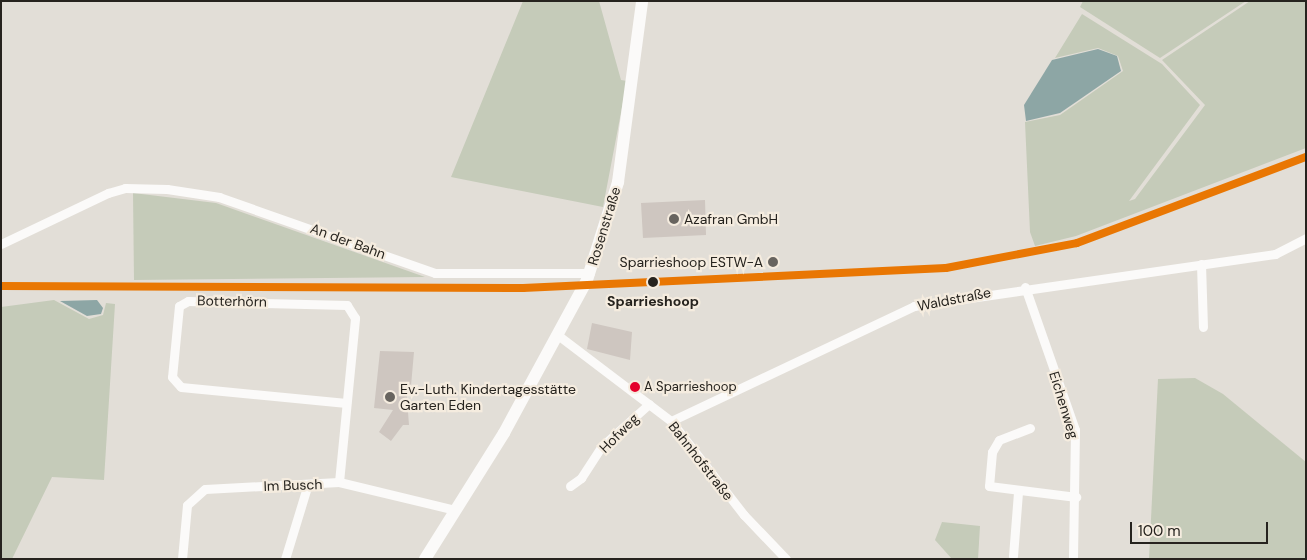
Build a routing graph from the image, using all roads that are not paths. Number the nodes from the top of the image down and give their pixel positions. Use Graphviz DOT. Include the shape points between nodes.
graph roads {
  1 [pos="642,1"];
  2 [pos="1306,238"];
  3 [pos="1,244"];
  4 [pos="1201,264"];
  5 [pos="590,273"];
  6 [pos="1024,286"];
  7 [pos="1203,327"];
  8 [pos="560,336"];
  9 [pos="346,403"];
  10 [pos="649,404"];
  11 [pos="671,421"];
  12 [pos="1030,428"];
  13 [pos="339,482"];
  14 [pos="570,486"];
  15 [pos="307,487"];
  16 [pos="1018,492"];
  17 [pos="1076,497"];
  18 [pos="456,510"];
  19 [pos="1013,556"];
  20 [pos="182,559"];
  21 [pos="285,559"];
  22 [pos="426,559"];
  23 [pos="786,559"];
  24 [pos="1072,559"];
  1 -- 5 [label="main road, Rosenstraße" via="618,182"];
  2 -- 4 [label="street, Waldstraße" via="1275,254"];
  3 -- 5 [label="street, An der Bahn" via="108,193 125,188 167,189 220,197 435,273"];
  4 -- 6 [label="street, Waldstraße"];
  4 -- 7 [label="street"];
  5 -- 8 [label="main road, Rosenstraße"];
  6 -- 11 [label="street, Waldstraße" via="914,306"];
  6 -- 17 [label="street, Eichenweg" via="1075,430"];
  8 -- 10 [label="street, Bahnhofstraße"];
  8 -- 18 [label="main road, Rosenstraße"];
  9 -- 9 [label="street, Botterhörn" via="355,318 347,305 188,301 179,306 172,377 181,387"];
  9 -- 13 [label="street, Botterhörn"];
  10 -- 11 [label="street, Bahnhofstraße"];
  10 -- 14 [label="street, Hofweg" via="602,446 581,478"];
  11 -- 23 [label="street, Bahnhofstraße" via="744,515"];
  12 -- 16 [label="street" via="999,440 992,452 989,486"];
  13 -- 15 [label="street, Im Busch"];
  13 -- 18 [label="street, Im Busch"];
  15 -- 20 [label="street, Im Busch" via="205,489 187,505"];
  15 -- 21 [label="street"];
  16 -- 17 [label="street"];
  16 -- 19 [label="street"];
  17 -- 24 [label="street, Eichenweg"];
  18 -- 22 [label="main road, Rosenstraße"];
}
